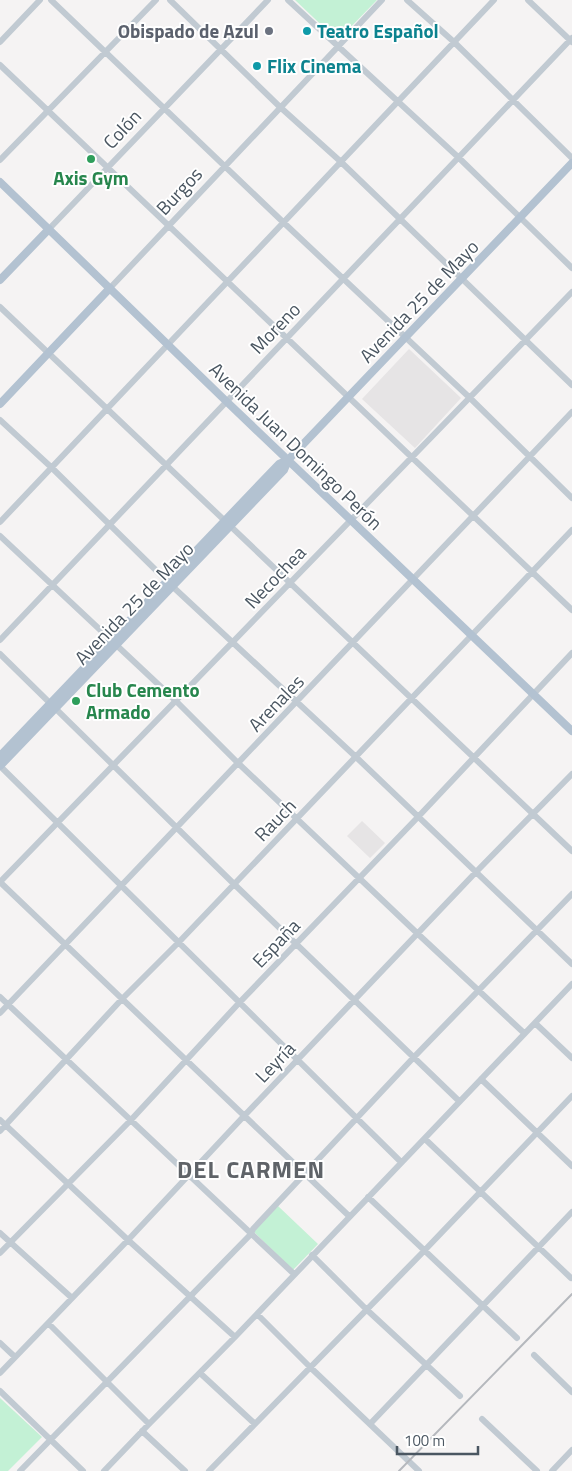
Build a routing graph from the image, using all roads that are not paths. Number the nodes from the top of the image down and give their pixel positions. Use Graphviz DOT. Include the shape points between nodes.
graph roads {
  1 [pos="40,0"];
  2 [pos="51,0"];
  3 [pos="156,0"];
  4 [pos="170,0"];
  5 [pos="268,0"];
  6 [pos="288,0"];
  7 [pos="382,0"];
  8 [pos="407,0"];
  9 [pos="494,0"];
  10 [pos="528,0"];
  11 [pos="571,40"];
  12 [pos="0,42"];
  13 [pos="454,42"];
  14 [pos="338,46"];
  15 [pos="220,49"];
  16 [pos="106,52"];
  17 [pos="0,65"];
  18 [pos="514,100"];
  19 [pos="397,102"];
  20 [pos="280,107"];
  21 [pos="164,108"];
  22 [pos="48,111"];
  23 [pos="458,157"];
  24 [pos="572,158"];
  25 [pos="0,160"];
  26 [pos="340,161"];
  27 [pos="572,163"];
  28 [pos="225,165"];
  29 [pos="108,168"];
  30 [pos="0,182"];
  31 [pos="520,218"];
  32 [pos="400,219"];
  33 [pos="283,222"];
  34 [pos="168,225"];
  35 [pos="49,229"];
  36 [pos="572,268"];
  37 [pos="343,278"];
  38 [pos="462,279"];
  39 [pos="0,280"];
  40 [pos="226,282"];
  41 [pos="110,288"];
  42 [pos="572,292"];
  43 [pos="0,307"];
  44 [pos="286,337"];
  45 [pos="406,339"];
  46 [pos="526,340"];
  47 [pos="167,345"];
  48 [pos="49,354"];
  49 [pos="572,385"];
  50 [pos="348,398"];
  51 [pos="470,398"];
  52 [pos="226,402"];
  53 [pos="0,404"];
  54 [pos="107,408"];
  55 [pos="572,412"];
  56 [pos="0,420"];
  57 [pos="529,457"];
  58 [pos="413,458"];
  59 [pos="288,460"];
  60 [pos="166,464"];
  61 [pos="51,467"];
  62 [pos="572,498"];
  63 [pos="473,517"];
  64 [pos="351,520"];
  65 [pos="0,522"];
  66 [pos="227,524"];
  67 [pos="109,525"];
  68 [pos="572,530"];
  69 [pos="0,536"];
  70 [pos="532,572"];
  71 [pos="413,579"];
  72 [pos="290,583"];
  73 [pos="170,584"];
  74 [pos="52,586"];
  75 [pos="572,610"];
  76 [pos="472,634"];
  77 [pos="0,640"];
  78 [pos="233,642"];
  79 [pos="113,643"];
  80 [pos="354,643"];
  81 [pos="572,653"];
  82 [pos="0,654"];
  83 [pos="533,693"];
  84 [pos="412,699"];
  85 [pos="176,701"];
  86 [pos="297,702"];
  87 [pos="53,705"];
  88 [pos="572,731"];
  89 [pos="0,756"];
  90 [pos="356,757"];
  91 [pos="472,758"];
  92 [pos="238,764"];
  93 [pos="113,765"];
  94 [pos="0,766"];
  95 [pos="572,774"];
  96 [pos="532,814"];
  97 [pos="418,817"];
  98 [pos="296,818"];
  99 [pos="57,823"];
  100 [pos="177,828"];
  101 [pos="572,851"];
  102 [pos="476,872"];
  103 [pos="359,878"];
  104 [pos="0,882"];
  105 [pos="234,884"];
  106 [pos="122,886"];
  107 [pos="572,894"];
  108 [pos="537,931"];
  109 [pos="418,934"];
  110 [pos="180,942"];
  111 [pos="64,944"];
  112 [pos="296,944"];
  113 [pos="572,964"];
  114 [pos="572,984"];
  115 [pos="478,990"];
  116 [pos="0,997"];
  117 [pos="122,999"];
  118 [pos="354,1000"];
  119 [pos="239,1003"];
  120 [pos="8,1005"];
  121 [pos="0,1013"];
  122 [pos="535,1023"];
  123 [pos="524,1034"];
  124 [pos="414,1057"];
  125 [pos="572,1058"];
  126 [pos="66,1060"];
  127 [pos="186,1060"];
  128 [pos="297,1061"];
  129 [pos="481,1079"];
  130 [pos="572,1096"];
  131 [pos="459,1101"];
  132 [pos="244,1116"];
  133 [pos="357,1118"];
  134 [pos="0,1120"];
  135 [pos="130,1121"];
  136 [pos="6,1125"];
  137 [pos="0,1131"];
  138 [pos="537,1132"];
  139 [pos="425,1139"];
  140 [pos="401,1162"];
  141 [pos="572,1166"];
  142 [pos="305,1173"];
  143 [pos="188,1176"];
  144 [pos="69,1185"];
  145 [pos="480,1191"];
  146 [pos="368,1197"];
  147 [pos="572,1212"];
  148 [pos="349,1216"];
  149 [pos="0,1234"];
  150 [pos="251,1234"];
  151 [pos="128,1240"];
  152 [pos="10,1243"];
  153 [pos="539,1247"];
  154 [pos="424,1250"];
  155 [pos="0,1253"];
  156 [pos="312,1255"];
  157 [pos="294,1274"];
  158 [pos="571,1278"];
  159 [pos="190,1297"];
  160 [pos="72,1298"];
  161 [pos="483,1305"];
  162 [pos="366,1309"];
  163 [pos="257,1314"];
  164 [pos="48,1323"];
  165 [pos="235,1337"];
  166 [pos="517,1338"];
  167 [pos="0,1344"];
  168 [pos="534,1355"];
  169 [pos="15,1357"];
  170 [pos="427,1364"];
  171 [pos="311,1368"];
  172 [pos="0,1373"];
  173 [pos="200,1373"];
  174 [pos="106,1381"];
  175 [pos="0,1391"];
  176 [pos="572,1392"];
  177 [pos="460,1396"];
  178 [pos="482,1419"];
  179 [pos="149,1424"];
  180 [pos="255,1424"];
  181 [pos="370,1424"];
  182 [pos="142,1431"];
  183 [pos="50,1439"];
  184 [pos="572,1450"];
  185 [pos="20,1471"];
  186 [pos="83,1471"];
  187 [pos="104,1471"];
  188 [pos="185,1471"];
  189 [pos="210,1471"];
  190 [pos="419,1471"];
  191 [pos="537,1471"];
  192 [pos="552,1471"];
  1 -- 12 [label="street"];
  2 -- 16 [label="street"];
  3 -- 16 [label="street"];
  4 -- 15 [label="street"];
  5 -- 15 [label="street, Colón"];
  6 -- 14 [label="street"];
  7 -- 14 [label="street, Burgos"];
  8 -- 13 [label="street"];
  9 -- 13 [label="street"];
  10 -- 11 [label="street"];
  11 -- 18 [label="street, Moreno"];
  13 -- 18 [label="street"];
  13 -- 19 [label="street"];
  14 -- 19 [label="street"];
  14 -- 20 [label="street, Burgos"];
  15 -- 20 [label="street"];
  15 -- 21 [label="street, Colón"];
  16 -- 21 [label="street"];
  16 -- 22 [label="street"];
  17 -- 22 [label="street"];
  18 -- 23 [label="street, Moreno"];
  18 -- 24 [label="street"];
  19 -- 23 [label="street"];
  19 -- 26 [label="street"];
  20 -- 26 [label="street"];
  20 -- 28 [label="street, Burgos"];
  21 -- 28 [label="street"];
  21 -- 29 [label="street, Colón"];
  22 -- 25 [label="street"];
  22 -- 29 [label="street"];
  23 -- 31 [label="street"];
  23 -- 32 [label="street, Moreno"];
  26 -- 32 [label="street"];
  26 -- 33 [label="street"];
  27 -- 31 [label="main road, Avenida 25 de Mayo"];
  28 -- 33 [label="street"];
  28 -- 34 [label="street, Burgos"];
  29 -- 34 [label="street"];
  29 -- 35 [label="street, Colón"];
  30 -- 35 [label="main road, Avenida Juan Domingo Perón"];
  31 -- 36 [label="street"];
  31 -- 38 [label="main road, Avenida 25 de Mayo"];
  32 -- 37 [label="street, Moreno"];
  32 -- 38 [label="street"];
  33 -- 37 [label="street"];
  33 -- 40 [label="street"];
  34 -- 40 [label="street"];
  34 -- 41 [label="street, Burgos"];
  35 -- 39 [label="main road, Colón"];
  35 -- 41 [label="main road, Avenida Juan Domingo Perón"];
  37 -- 44 [label="street, Moreno"];
  37 -- 45 [label="street"];
  38 -- 45 [label="main road, Avenida 25 de Mayo"];
  38 -- 46 [label="street"];
  40 -- 44 [label="street"];
  40 -- 47 [label="street"];
  41 -- 47 [label="main road, Avenida Juan Domingo Perón"];
  41 -- 48 [label="main road, Burgos"];
  42 -- 46 [label="street, Necochea"];
  43 -- 48 [label="street"];
  44 -- 50 [label="street"];
  44 -- 52 [label="street, Moreno"];
  45 -- 50 [label="main road, Avenida 25 de Mayo"];
  45 -- 51 [label="street"];
  46 -- 49 [label="street"];
  46 -- 51 [label="street, Necochea"];
  47 -- 52 [label="main road, Avenida Juan Domingo Perón"];
  47 -- 54 [label="street"];
  48 -- 53 [label="main road, Burgos"];
  48 -- 54 [label="street"];
  50 -- 58 [label="street"];
  50 -- 59 [label="main road, Avenida 25 de Mayo"];
  51 -- 57 [label="street"];
  51 -- 58 [label="street, Necochea"];
  52 -- 59 [label="main road, Avenida Juan Domingo Perón"];
  52 -- 60 [label="street, Moreno"];
  54 -- 60 [label="street"];
  54 -- 61 [label="street"];
  55 -- 57 [label="street, Arenales"];
  56 -- 61 [label="street"];
  57 -- 62 [label="street"];
  57 -- 63 [label="street, Arenales"];
  58 -- 63 [label="street"];
  58 -- 64 [label="street, Necochea"];
  59 -- 64 [label="main road, Avenida Juan Domingo Perón"];
  59 -- 66 [label="main road, Avenida 25 de Mayo" via="279,464"];
  60 -- 66 [label="street"];
  60 -- 67 [label="street, Moreno"];
  61 -- 65 [label="street"];
  61 -- 67 [label="street"];
  63 -- 70 [label="street"];
  63 -- 71 [label="street, Arenales"];
  64 -- 71 [label="main road, Avenida Juan Domingo Perón"];
  64 -- 72 [label="street, Necochea"];
  66 -- 72 [label="street"];
  66 -- 73 [label="main road, Avenida 25 de Mayo"];
  67 -- 73 [label="street"];
  67 -- 74 [label="street, Moreno"];
  68 -- 70 [label="street, Rauch"];
  69 -- 74 [label="street"];
  70 -- 75 [label="street"];
  70 -- 76 [label="street, Rauch"];
  71 -- 76 [label="main road, Avenida Juan Domingo Perón"];
  71 -- 80 [label="street, Arenales"];
  72 -- 78 [label="street, Necochea"];
  72 -- 80 [label="street"];
  73 -- 78 [label="street"];
  73 -- 79 [label="main road, Avenida 25 de Mayo"];
  74 -- 77 [label="street, Moreno"];
  74 -- 79 [label="street"];
  76 -- 83 [label="main road, Avenida Juan Domingo Perón"];
  76 -- 84 [label="street, Rauch"];
  78 -- 85 [label="street, Necochea"];
  78 -- 86 [label="street"];
  79 -- 85 [label="street"];
  79 -- 87 [label="main road, Avenida 25 de Mayo"];
  80 -- 84 [label="street"];
  80 -- 86 [label="street, Arenales"];
  81 -- 83 [label="street, España"];
  82 -- 87 [label="street"];
  83 -- 88 [label="main road, Avenida Juan Domingo Perón"];
  83 -- 91 [label="street, España"];
  84 -- 90 [label="street, Rauch"];
  84 -- 91 [label="street"];
  85 -- 92 [label="street"];
  85 -- 93 [label="street, Necochea"];
  86 -- 90 [label="street"];
  86 -- 92 [label="street, Arenales"];
  87 -- 89 [label="main road, Avenida 25 de Mayo"];
  87 -- 93 [label="street"];
  87 -- 94 [label="main road, Avenida 25 de Mayo"];
  90 -- 97 [label="street"];
  90 -- 98 [label="street, Rauch"];
  91 -- 96 [label="street"];
  91 -- 97 [label="street, España"];
  92 -- 98 [label="street"];
  92 -- 100 [label="street, Arenales"];
  93 -- 99 [label="street, Necochea"];
  93 -- 100 [label="street"];
  94 -- 99 [label="street"];
  95 -- 96 [label="street, Leyría"];
  96 -- 101 [label="street"];
  96 -- 102 [label="street, Leyría"];
  97 -- 102 [label="street"];
  97 -- 103 [label="street, España"];
  98 -- 103 [label="street"];
  98 -- 105 [label="street, Rauch"];
  99 -- 104 [label="street, Necochea"];
  99 -- 106 [label="street"];
  100 -- 105 [label="street"];
  100 -- 106 [label="street, Arenales"];
  102 -- 108 [label="street"];
  102 -- 109 [label="street, Leyría"];
  103 -- 109 [label="street"];
  103 -- 112 [label="street, España"];
  104 -- 111 [label="street"];
  105 -- 110 [label="street, Rauch"];
  105 -- 112 [label="street"];
  106 -- 110 [label="street"];
  106 -- 111 [label="street, Arenales"];
  107 -- 108 [label="street"];
  108 -- 113 [label="street"];
  108 -- 115 [label="street"];
  109 -- 115 [label="street"];
  109 -- 118 [label="street, Leyría"];
  110 -- 117 [label="street, Rauch"];
  110 -- 119 [label="street"];
  111 -- 117 [label="street"];
  111 -- 120 [label="street, Arenales"];
  112 -- 118 [label="street"];
  112 -- 119 [label="street, España"];
  114 -- 122 [label="street"];
  115 -- 123 [label="street"];
  115 -- 124 [label="street"];
  116 -- 120 [label="street"];
  117 -- 126 [label="street, Rauch"];
  117 -- 127 [label="street"];
  118 -- 124 [label="street"];
  118 -- 128 [label="street, Leyría"];
  119 -- 127 [label="street, España"];
  119 -- 128 [label="street"];
  120 -- 121 [label="street, Arenales"];
  120 -- 126 [label="street"];
  122 -- 123 [label="street"];
  122 -- 125 [label="street"];
  123 -- 129 [label="street"];
  124 -- 131 [label="street"];
  124 -- 133 [label="street"];
  126 -- 135 [label="street"];
  126 -- 136 [label="street, Rauch"];
  127 -- 132 [label="street"];
  127 -- 135 [label="street, España"];
  128 -- 132 [label="street, Leyría"];
  128 -- 133 [label="street"];
  129 -- 131 [label="street"];
  129 -- 138 [label="street"];
  130 -- 138 [label="street"];
  131 -- 139 [label="street"];
  132 -- 142 [label="street"];
  132 -- 143 [label="street, Leyría"];
  133 -- 140 [label="street"];
  133 -- 142 [label="street"];
  134 -- 136 [label="street"];
  135 -- 143 [label="street"];
  135 -- 144 [label="street, España"];
  136 -- 137 [label="street, Rauch"];
  136 -- 144 [label="street"];
  138 -- 141 [label="street"];
  138 -- 145 [label="street"];
  139 -- 140 [label="street"];
  139 -- 145 [label="street"];
  140 -- 146 [label="street"];
  142 -- 148 [label="street"];
  142 -- 150 [label="street"];
  143 -- 150 [label="street"];
  143 -- 151 [label="street, Leyría"];
  144 -- 151 [label="street"];
  144 -- 152 [label="street, España"];
  145 -- 153 [label="street"];
  145 -- 154 [label="street"];
  146 -- 148 [label="street"];
  146 -- 154 [label="street"];
  147 -- 153 [label="street"];
  148 -- 156 [label="street"];
  149 -- 152 [label="street"];
  150 -- 157 [label="street"];
  150 -- 159 [label="street"];
  151 -- 159 [label="street"];
  151 -- 160 [label="street, Leyría"];
  152 -- 155 [label="street, España"];
  152 -- 160 [label="street"];
  153 -- 158 [label="street"];
  153 -- 161 [label="street"];
  154 -- 161 [label="street"];
  154 -- 162 [label="street"];
  156 -- 157 [label="street"];
  156 -- 162 [label="street"];
  157 -- 163 [label="street"];
  159 -- 165 [label="street"];
  159 -- 174 [label="street"];
  160 -- 164 [label="street, Leyría"];
  161 -- 166 [label="street"];
  161 -- 170 [label="street"];
  162 -- 170 [label="street"];
  162 -- 171 [label="street"];
  163 -- 165 [label="street"];
  163 -- 171 [label="street"];
  164 -- 169 [label="street, Leyría"];
  164 -- 174 [label="street"];
  165 -- 173 [label="street"];
  167 -- 169 [label="street"];
  168 -- 176 [label="street"];
  169 -- 172 [label="street, Leyría"];
  170 -- 177 [label="street"];
  170 -- 181 [label="street"];
  171 -- 180 [label="street"];
  171 -- 181 [label="street"];
  173 -- 179 [label="street"];
  173 -- 180 [label="street"];
  174 -- 179 [label="street"];
  174 -- 183 [label="street"];
  175 -- 183 [label="street"];
  178 -- 191 [label="street"];
  179 -- 182 [label="street"];
  180 -- 189 [label="street"];
  181 -- 190 [label="street"];
  182 -- 187 [label="street"];
  182 -- 188 [label="street"];
  183 -- 185 [label="street"];
  183 -- 186 [label="street"];
  184 -- 192 [label="street"];
}
